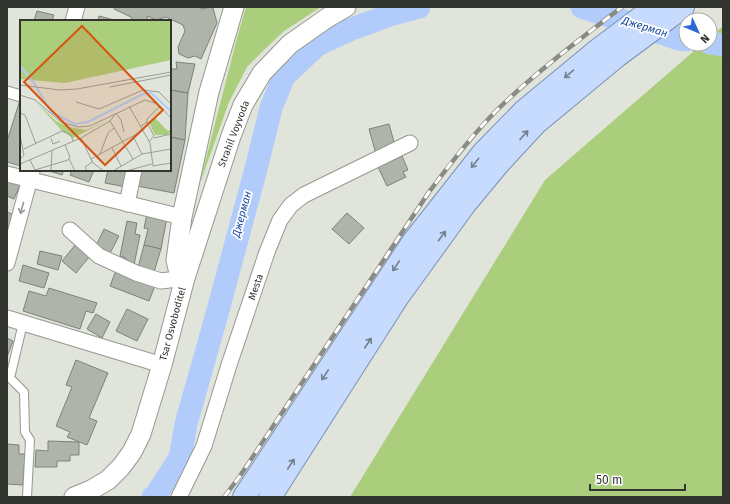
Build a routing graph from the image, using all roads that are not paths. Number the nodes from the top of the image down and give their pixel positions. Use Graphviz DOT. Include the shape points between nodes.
graph roads {
  1 [pos="76,7"];
  2 [pos="346,7"];
  3 [pos="655,7"];
  4 [pos="229,8"];
  5 [pos="680,10"];
  6 [pos="73,20"];
  7 [pos="608,53"];
  8 [pos="7,92"];
  9 [pos="20,96"];
  10 [pos="410,144"];
  11 [pos="134,171"];
  12 [pos="7,174"];
  13 [pos="31,175"];
  14 [pos="127,204"];
  15 [pos="182,217"];
  16 [pos="70,230"];
  17 [pos="8,258"];
  18 [pos="186,278"];
  19 [pos="7,318"];
  20 [pos="23,323"];
  21 [pos="162,365"];
  22 [pos="8,378"];
  23 [pos="28,497"];
  24 [pos="74,497"];
  25 [pos="178,497"];
  26 [pos="244,497"];
  27 [pos="270,497"];
  1 -- 6 [label="street"];
  2 -- 18 [label="street, Strahil Voyvoda" via="290,44 262,73 243,105"];
  3 -- 7 [label="main road"];
  4 -- 15 [label="street, Tsar Osvoboditel"];
  5 -- 7 [label="main road"];
  7 -- 26 [label="main road, one-way" via="524,111 483,153 408,248"];
  27 -- 7 [label="main road, one-way" via="397,298 465,204 536,123"];
  8 -- 9 [label="street"];
  10 -- 25 [label="street, Mesta" via="304,195 291,205 280,220 267,252 204,446"];
  11 -- 14 [label="street"];
  12 -- 13 [label="street"];
  13 -- 14 [label="street"];
  13 -- 17 [label="street, one-way"];
  14 -- 15 [label="street"];
  15 -- 18 [label="street, Tsar Osvoboditel" via="176,260 179,273"];
  16 -- 18 [label="street" via="99,256 136,273 161,281"];
  18 -- 21 [label="street, Tsar Osvoboditel"];
  19 -- 20 [label="street"];
  20 -- 21 [label="street"];
  20 -- 22 [label="lane"];
  21 -- 24 [label="street, Tsar Osvoboditel" via="141,434 132,452 108,480"];
  22 -- 23 [label="lane" via="24,392 25,432 30,440"];
}
